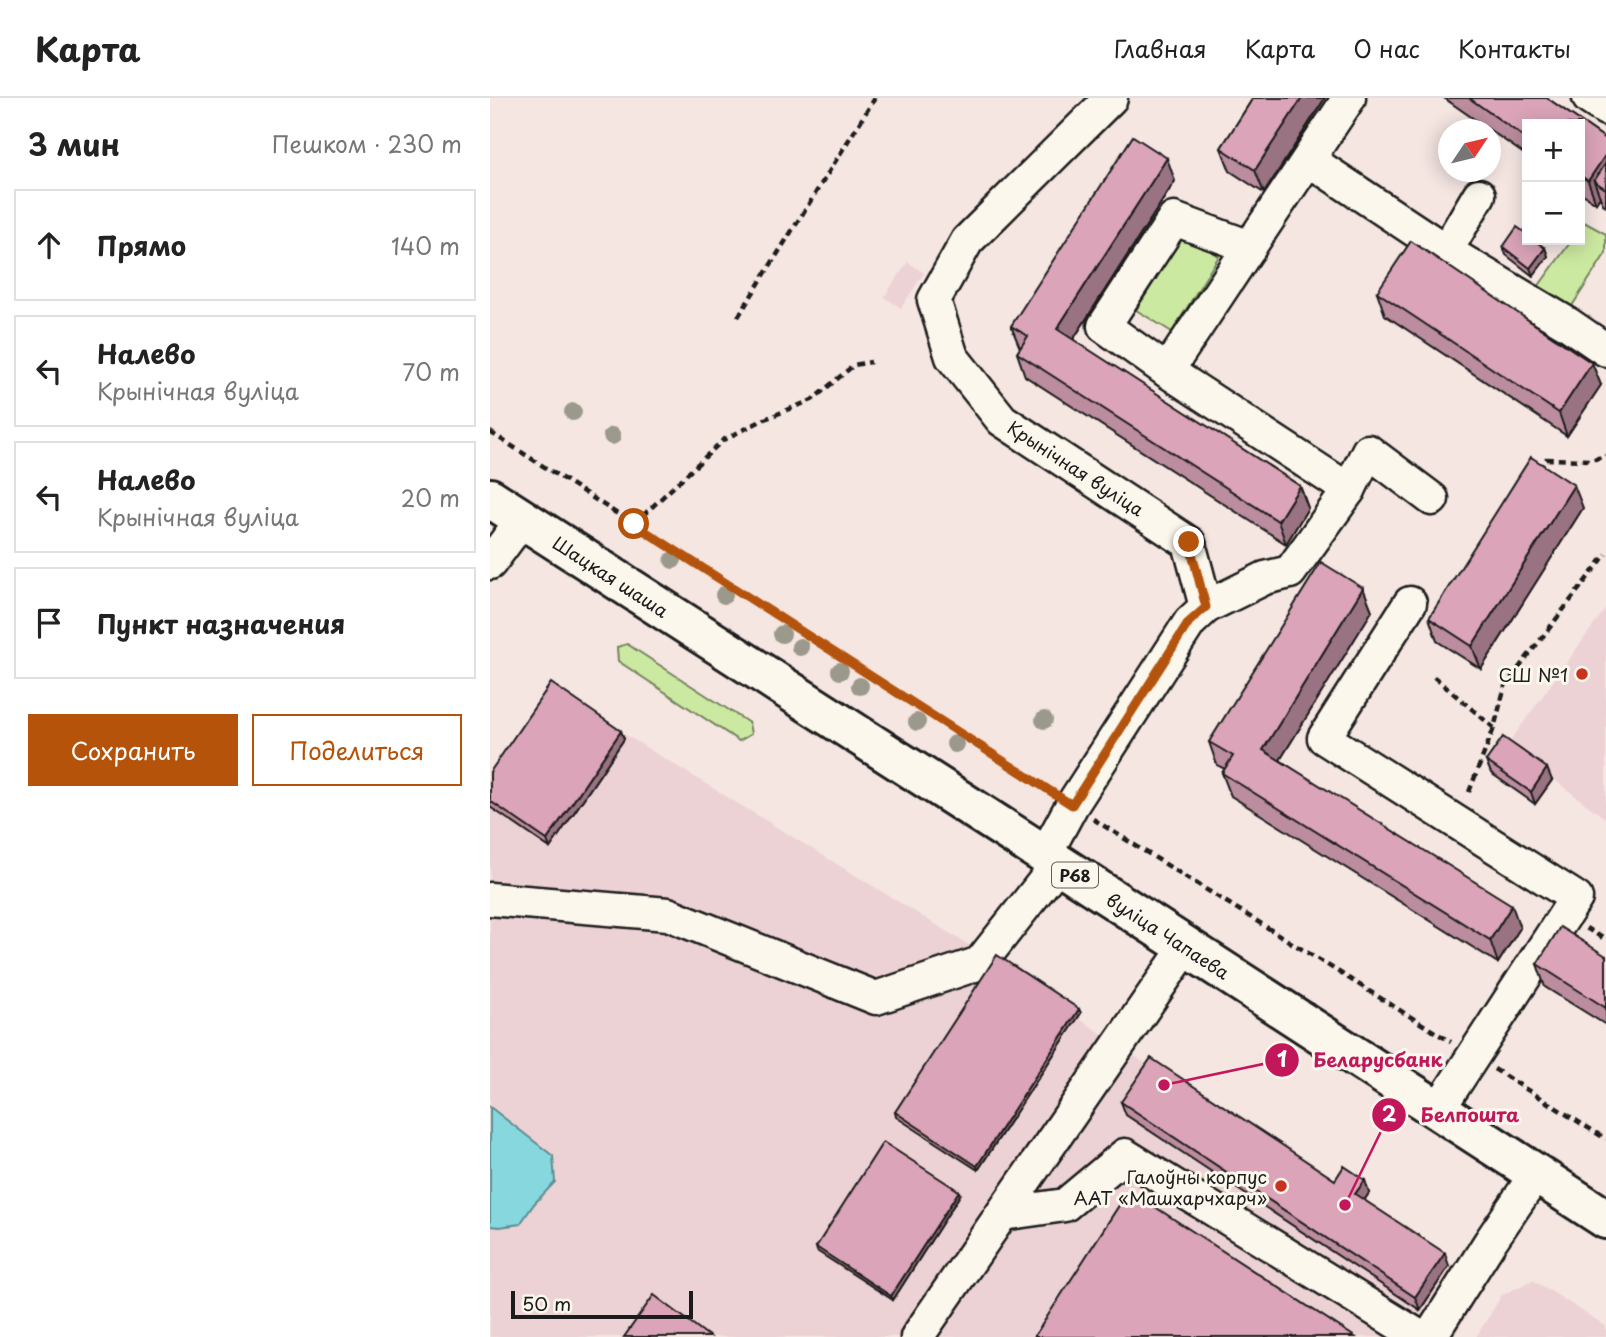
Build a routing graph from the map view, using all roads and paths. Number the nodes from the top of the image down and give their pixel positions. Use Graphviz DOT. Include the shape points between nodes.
graph roads {
  1 [pos="875,98"];
  2 [pos="1111,98"];
  3 [pos="1349,98"];
  4 [pos="1589,98"];
  5 [pos="1606,108"];
  6 [pos="1309,160"];
  7 [pos="1479,195"];
  8 [pos="1250,247"];
  9 [pos="1447,251"];
  10 [pos="738,317"];
  11 [pos="1602,337"];
  12 [pos="871,362"];
  13 [pos="1167,371"];
  14 [pos="490,432"];
  15 [pos="1606,456"];
  16 [pos="1538,470"];
  17 [pos="1349,490"];
  18 [pos="490,498"];
  19 [pos="1432,499"];
  20 [pos="522,520"];
  21 [pos="634,524"];
  22 [pos="1606,554"];
  23 [pos="490,563"];
  24 [pos="1410,603"];
  25 [pos="1206,607"];
  26 [pos="730,653"];
  27 [pos="1434,677"];
  28 [pos="1494,728"];
  29 [pos="1469,792"];
  30 [pos="1072,805"];
  31 [pos="1052,859"];
  32 [pos="490,899"];
  33 [pos="1185,947"];
  34 [pos="1473,1055"];
  35 [pos="1438,1110"];
  36 [pos="1606,1139"];
  37 [pos="1536,1174"];
  38 [pos="1002,1214"];
  39 [pos="1606,1219"];
  40 [pos="917,1337"];
  41 [pos="1420,1337"];
  42 [pos="1430,1337"];
  1 -- 10 [label="path"];
  2 -- 25 [label="street, Крынічная вуліца" via="967,241 934,300 952,356 1002,420 1189,542"];
  3 -- 6 [label="street"];
  4 -- 5 [label="street"];
  6 -- 8 [label="street"];
  6 -- 9 [label="street"];
  7 -- 9 [label="street"];
  8 -- 13 [label="street"];
  8 -- 13 [label="street" via="1174,219 1104,326"];
  9 -- 11 [label="street" via="1557,318"];
  12 -- 21 [label="path" via="854,365 812,400 723,440"];
  13 -- 17 [label="street"];
  14 -- 21 [label="path"];
  15 -- 16 [label="path" via="1546,459"];
  17 -- 19 [label="street" via="1368,451"];
  17 -- 25 [label="street" via="1290,572 1265,578"];
  18 -- 20 [label="main road, Шацкая шаша / Р68"];
  20 -- 23 [label="street"];
  20 -- 26 [label="main road, Шацкая шаша / Р68"];
  21 -- 30 [label="path"];
  22 -- 28 [label="path" via="1505,686"];
  24 -- 34 [label="street" via="1324,737 1576,898"];
  25 -- 30 [label="street" via="1189,622"];
  26 -- 31 [label="main road, вуліца Чапаева / Р68"];
  27 -- 28 [label="path"];
  28 -- 29 [label="path"];
  30 -- 31 [label="street"];
  30 -- 34 [label="path"];
  31 -- 32 [label="street" via="980,963 876,998 668,914"];
  31 -- 33 [label="main road, вуліца Чапаева / Р68"];
  33 -- 35 [label="main road, вуліца Чапаева / Р68"];
  33 -- 38 [label="street"];
  34 -- 35 [label="street"];
  34 -- 36 [label="path"];
  35 -- 37 [label="main road, вуліца Чапаева / Р68"];
  37 -- 39 [label="main road, вуліца Чапаева / Р68"];
  37 -- 42 [label="street"];
  38 -- 40 [label="street"];
  38 -- 41 [label="street" via="1065,1205 1125,1155"];
}
